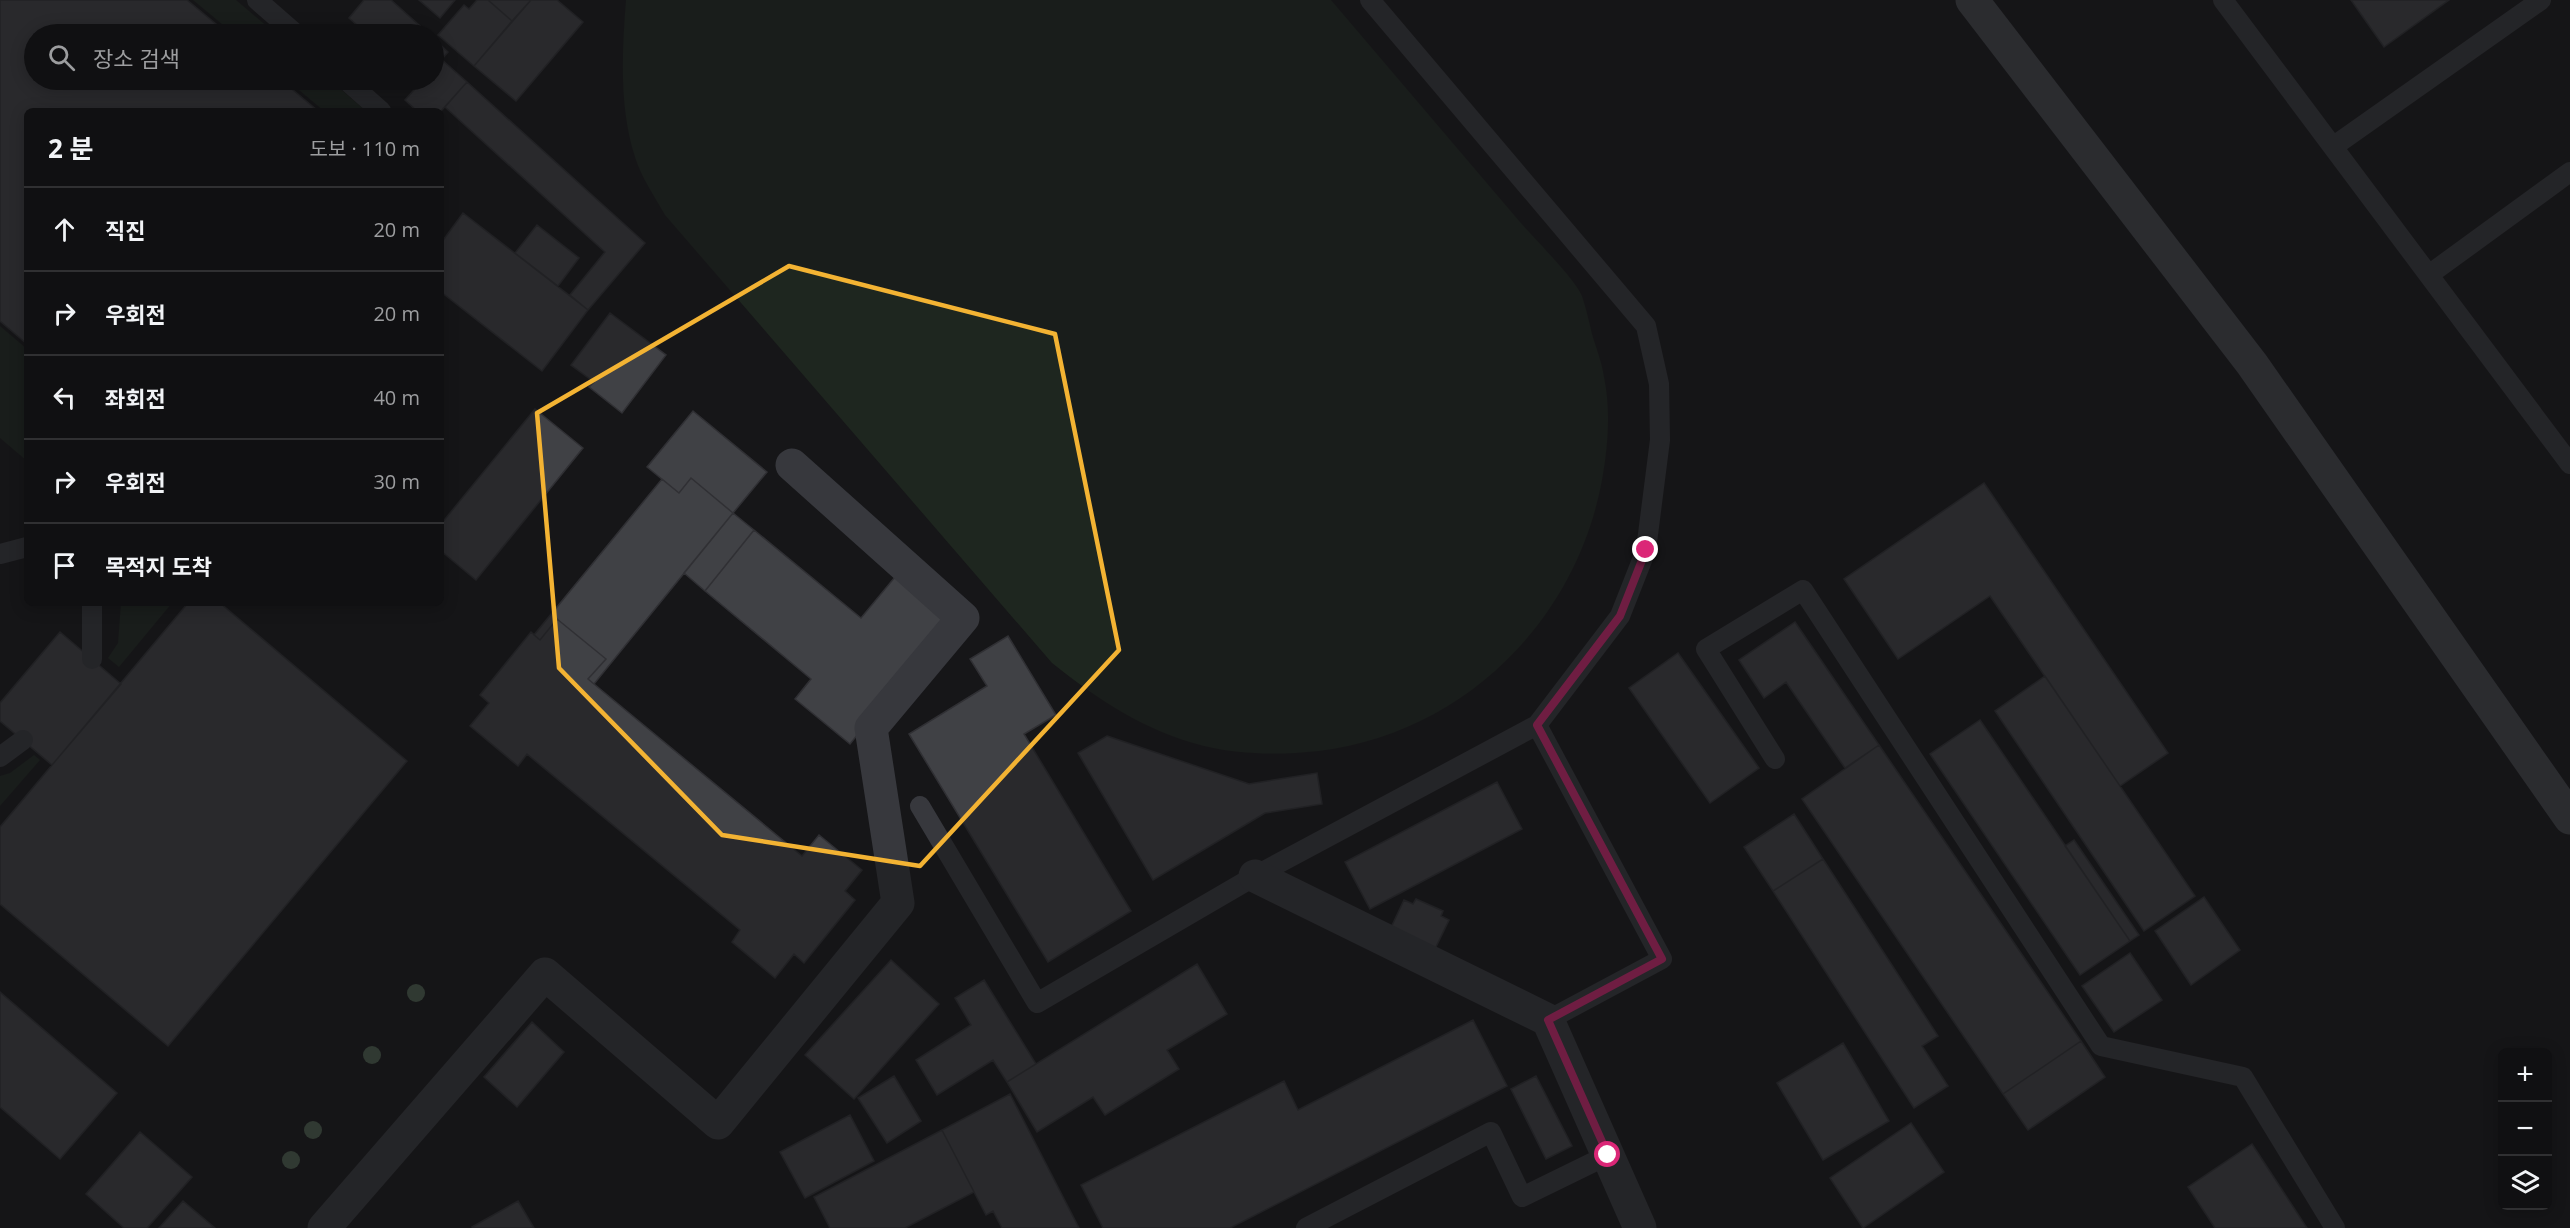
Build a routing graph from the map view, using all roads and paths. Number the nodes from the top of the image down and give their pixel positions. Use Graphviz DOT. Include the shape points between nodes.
graph roads {
  1 [pos="258,0"];
  2 [pos="1370,0"];
  3 [pos="1972,0"];
  4 [pos="2223,0"];
  5 [pos="2541,0"];
  6 [pos="285,24"];
  7 [pos="357,90"];
  8 [pos="378,108"];
  9 [pos="2334,146"];
  10 [pos="2570,172"];
  11 [pos="2430,274"];
  12 [pos="2570,464"];
  13 [pos="792,465"];
  14 [pos="24,549"];
  15 [pos="0,554"];
  16 [pos="92,606"];
  17 [pos="92,658"];
  18 [pos="1537,725"];
  19 [pos="23,741"];
  20 [pos="0,757"];
  21 [pos="1775,759"];
  22 [pos="920,806"];
  23 [pos="2570,818"];
  24 [pos="1255,876"];
  25 [pos="1548,1020"];
  26 [pos="1608,1155"];
  27 [pos="324,1228"];
  28 [pos="1306,1228"];
  29 [pos="1640,1228"];
  30 [pos="2335,1228"];
  1 -- 6 [label="lane"];
  2 -- 18 [label="lane" via="1646,326 1659,384 1660,441 1646,550 1620,616"];
  3 -- 23 [label="main road" via="2252,364"];
  4 -- 9 [label="lane"];
  5 -- 9 [label="lane"];
  7 -- 8 [label="lane"];
  9 -- 11 [label="lane"];
  10 -- 11 [label="lane"];
  11 -- 12 [label="lane"];
  13 -- 27 [label="street" via="963,618 871,728 898,903 718,1123 545,974"];
  14 -- 15 [label="lane"];
  16 -- 17 [label="lane"];
  18 -- 24 [label="lane"];
  18 -- 25 [label="lane" via="1662,959"];
  19 -- 20 [label="lane"];
  21 -- 30 [label="lane" via="1706,649 1803,590 2101,1046 2243,1077"];
  22 -- 24 [label="lane" via="1037,1003"];
  24 -- 25 [label="street"];
  25 -- 26 [label="street"];
  26 -- 28 [label="lane" via="1522,1197 1491,1132"];
  26 -- 29 [label="street"];
}
